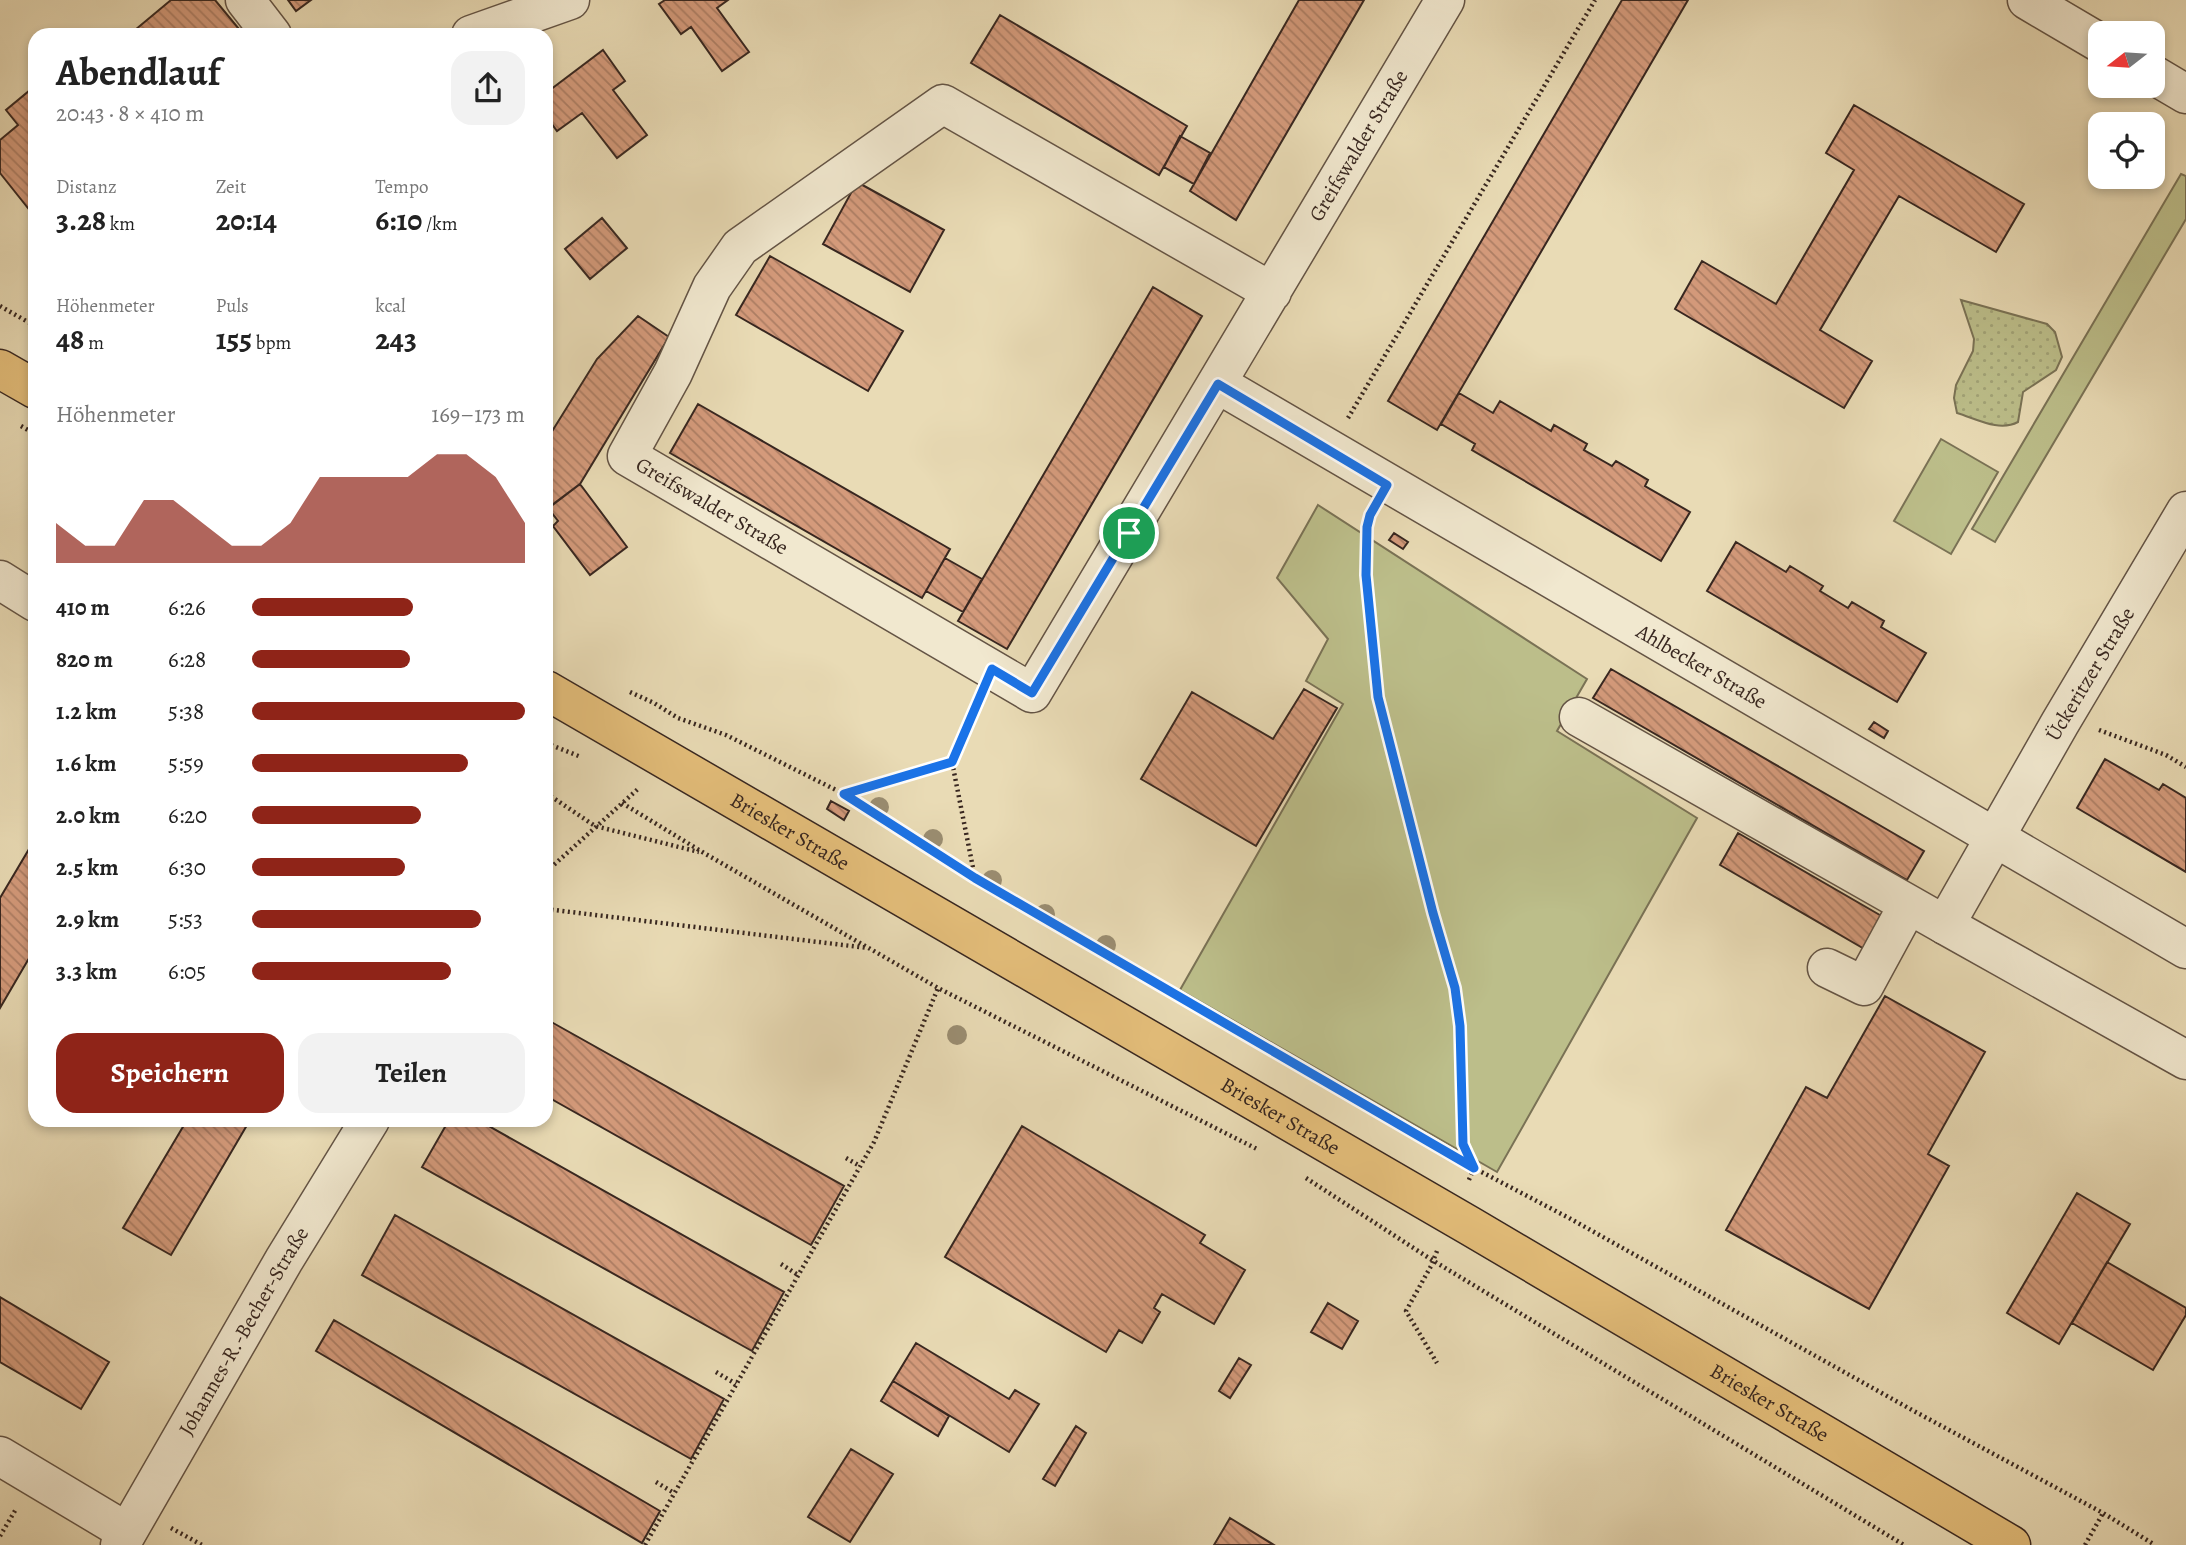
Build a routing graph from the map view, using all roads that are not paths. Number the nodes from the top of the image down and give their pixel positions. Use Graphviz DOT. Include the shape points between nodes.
graph roads {
  1 [pos="245,0"];
  2 [pos="570,0"];
  3 [pos="1445,0"];
  4 [pos="2027,0"];
  5 [pos="267,28"];
  6 [pos="491,28"];
  7 [pos="2088,36"];
  8 [pos="2165,82"];
  9 [pos="2186,94"];
  10 [pos="1272,292"];
  11 [pos="0,369"];
  12 [pos="28,384"];
  13 [pos="1218,384"];
  14 [pos="2186,511"];
  15 [pos="0,580"];
  16 [pos="28,598"];
  17 [pos="553,694"];
  18 [pos="1579,718"];
  19 [pos="1994,836"];
  20 [pos="1909,905"];
  21 [pos="1945,925"];
  22 [pos="2186,949"];
  23 [pos="1827,968"];
  24 [pos="2186,1060"];
  25 [pos="366,1127"];
  26 [pos="0,1456"];
  27 [pos="123,1539"];
  28 [pos="2011,1545"];
  1 -- 5 [label="street"];
  2 -- 6 [label="street"];
  3 -- 10 [label="street, Greifswalder Straße"];
  4 -- 7 [label="street"];
  8 -- 9 [label="street"];
  10 -- 13 [label="street, Greifswalder Straße"];
  10 -- 13 [label="street, Greifswalder Straße" via="943,104 740,247 712,287 673,373 627,456 1032,693"];
  11 -- 12 [label="main road"];
  13 -- 19 [label="street, Ahlbecker Straße"];
  14 -- 19 [label="street, Ückeritzer Straße"];
  15 -- 16 [label="street"];
  17 -- 28 [label="main road, Briesker Straße"];
  18 -- 20 [label="street"];
  19 -- 21 [label="street, Ückeritzer Straße"];
  19 -- 22 [label="street, Ahlbecker Straße"];
  20 -- 21 [label="street"];
  20 -- 23 [label="street" via="1864,986"];
  21 -- 24 [label="street"];
  25 -- 27 [label="street, Johannes-R.-Becher-Straße"];
  26 -- 27 [label="street"];
}
